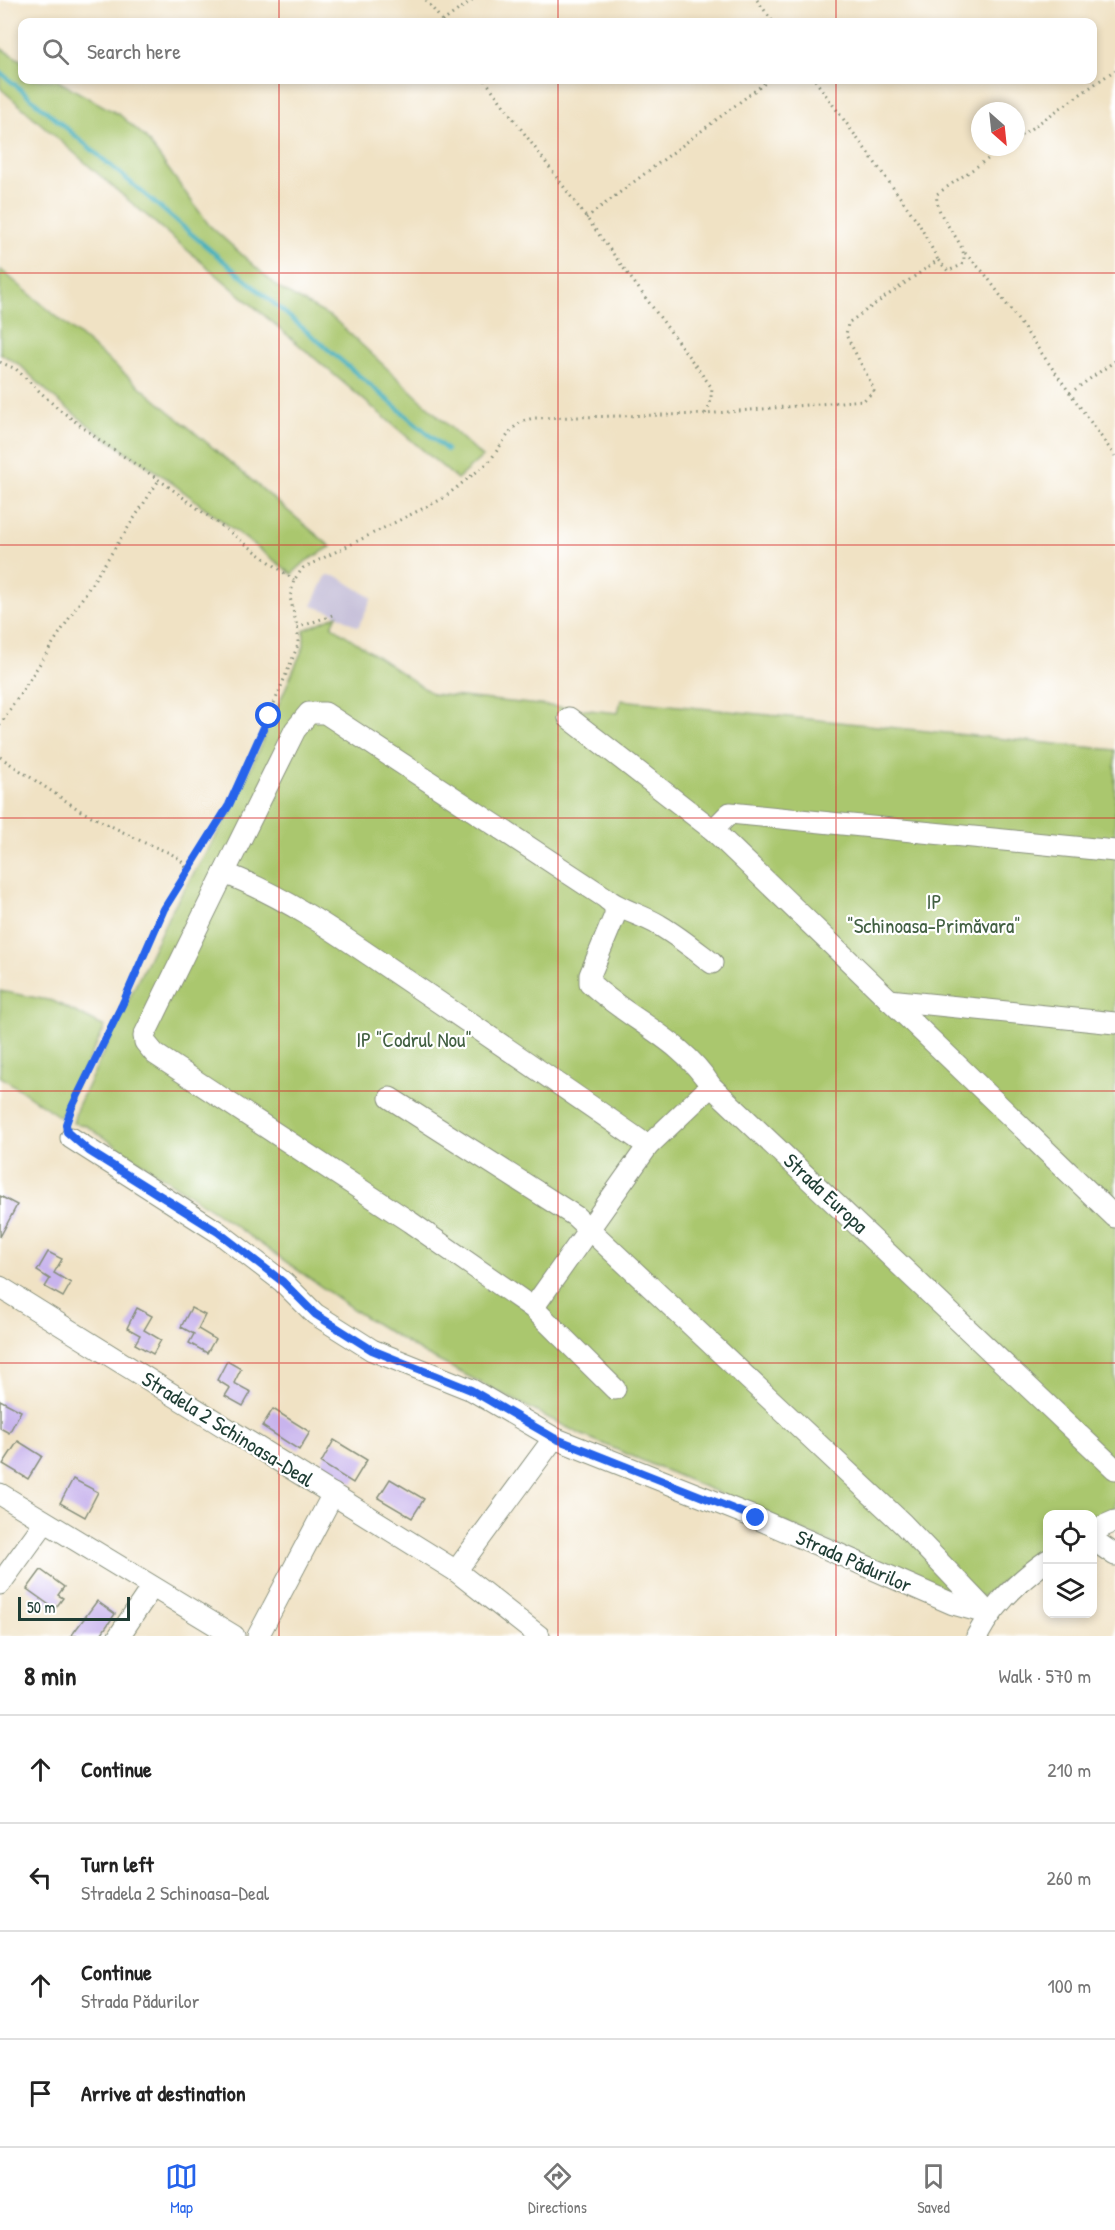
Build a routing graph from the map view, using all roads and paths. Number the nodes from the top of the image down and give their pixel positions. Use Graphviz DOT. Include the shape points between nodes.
graph roads {
  1 [pos="426,0"];
  2 [pos="472,0"];
  3 [pos="757,0"];
  4 [pos="439,18"];
  5 [pos="447,18"];
  6 [pos="770,18"];
  7 [pos="1115,70"];
  8 [pos="1097,83"];
  9 [pos="488,84"];
  10 [pos="764,84"];
  11 [pos="818,84"];
  12 [pos="1095,84"];
  13 [pos="1025,133"];
  14 [pos="992,156"];
  15 [pos="586,218"];
  16 [pos="963,251"];
  17 [pos="938,260"];
  18 [pos="1115,361"];
  19 [pos="0,362"];
  20 [pos="1070,393"];
  21 [pos="705,414"];
  22 [pos="1115,456"];
  23 [pos="159,480"];
  24 [pos="294,580"];
  25 [pos="335,614"];
  26 [pos="297,628"];
  27 [pos="569,718"];
  28 [pos="0,725"];
  29 [pos="0,757"];
  30 [pos="713,830"];
  31 [pos="1115,851"];
  32 [pos="188,871"];
  33 [pos="224,873"];
  34 [pos="615,907"];
  35 [pos="712,963"];
  36 [pos="889,1000"];
  37 [pos="1115,1023"];
  38 [pos="711,1086"];
  39 [pos="390,1098"];
  40 [pos="71,1138"];
  41 [pos="648,1146"];
  42 [pos="1113,1210"];
  43 [pos="589,1229"];
  44 [pos="0,1287"];
  45 [pos="533,1308"];
  46 [pos="615,1389"];
  47 [pos="554,1438"];
  48 [pos="1115,1468"];
  49 [pos="0,1494"];
  50 [pos="333,1494"];
  51 [pos="1115,1521"];
  52 [pos="45,1522"];
  53 [pos="1097,1529"];
  54 [pos="1097,1542"];
  55 [pos="1115,1555"];
  56 [pos="1043,1563"];
  57 [pos="456,1571"];
  58 [pos="0,1584"];
  59 [pos="152,1587"];
  60 [pos="989,1614"];
  61 [pos="119,1636"];
  62 [pos="234,1636"];
  63 [pos="258,1636"];
  64 [pos="539,1636"];
  65 [pos="977,1636"];
  1 -- 4 [label="path"];
  2 -- 5 [label="path"];
  3 -- 6 [label="path"];
  7 -- 8 [label="path"];
  9 -- 15 [label="path"];
  10 -- 15 [label="path"];
  11 -- 17 [label="path" via="918,222"];
  12 -- 13 [label="path"];
  14 -- 16 [label="path" via="937,194 938,211"];
  15 -- 21 [label="path" via="712,388"];
  16 -- 17 [label="path" via="964,261 956,270 944,269"];
  16 -- 20 [label="path" via="985,274"];
  17 -- 21 [label="path" via="848,323 846,335 874,391 870,397"];
  18 -- 20 [label="path"];
  19 -- 23 [label="path" via="16,369 98,440"];
  20 -- 22 [label="path"];
  21 -- 24 [label="path" via="534,417 522,421 502,440 489,462 442,499 315,561"];
  23 -- 24 [label="path"];
  23 -- 28 [label="path"];
  24 -- 26 [label="path" via="290,597"];
  25 -- 26 [label="path"];
  26 -- 32 [label="path" via="298,645 251,756 229,805"];
  27 -- 30 [label="street"];
  29 -- 32 [label="path" via="81,811 182,860"];
  30 -- 31 [label="street" via="730,813"];
  30 -- 36 [label="street"];
  32 -- 40 [label="path" via="164,909 72,1107 66,1124"];
  33 -- 34 [label="street" via="295,730 309,712 325,713"];
  33 -- 41 [label="street" via="282,900 376,960"];
  33 -- 45 [label="street" via="144,1036 148,1049 411,1222"];
  34 -- 35 [label="street" via="632,910 660,925"];
  34 -- 38 [label="street, Strada Europa" via="590,983 678,1047"];
  36 -- 37 [label="street"];
  36 -- 42 [label="street"];
  38 -- 41 [label="street"];
  38 -- 48 [label="street, Strada Europa"];
  39 -- 43 [label="street" via="575,1216"];
  40 -- 47 [label="street" via="218,1232 283,1282 315,1314 372,1350 471,1390"];
  41 -- 43 [label="street"];
  43 -- 45 [label="street"];
  43 -- 60 [label="street" via="903,1524"];
  44 -- 50 [label="street, Stradela 2 Schinoasa-Deal"];
  45 -- 46 [label="street"];
  47 -- 57 [label="street"];
  47 -- 60 [label="street, Strada Pădurilor" via="756,1518 953,1604"];
  49 -- 52 [label="street"];
  50 -- 57 [label="street, Stradela 2 Schinoasa-Deal"];
  50 -- 63 [label="street"];
  51 -- 53 [label="street"];
  52 -- 58 [label="street"];
  52 -- 59 [label="street"];
  54 -- 55 [label="street"];
  56 -- 60 [label="street"];
  57 -- 64 [label="street, Stradela 2 Schinoasa-Deal"];
  59 -- 61 [label="street"];
  59 -- 62 [label="street"];
  60 -- 65 [label="street"];
}
